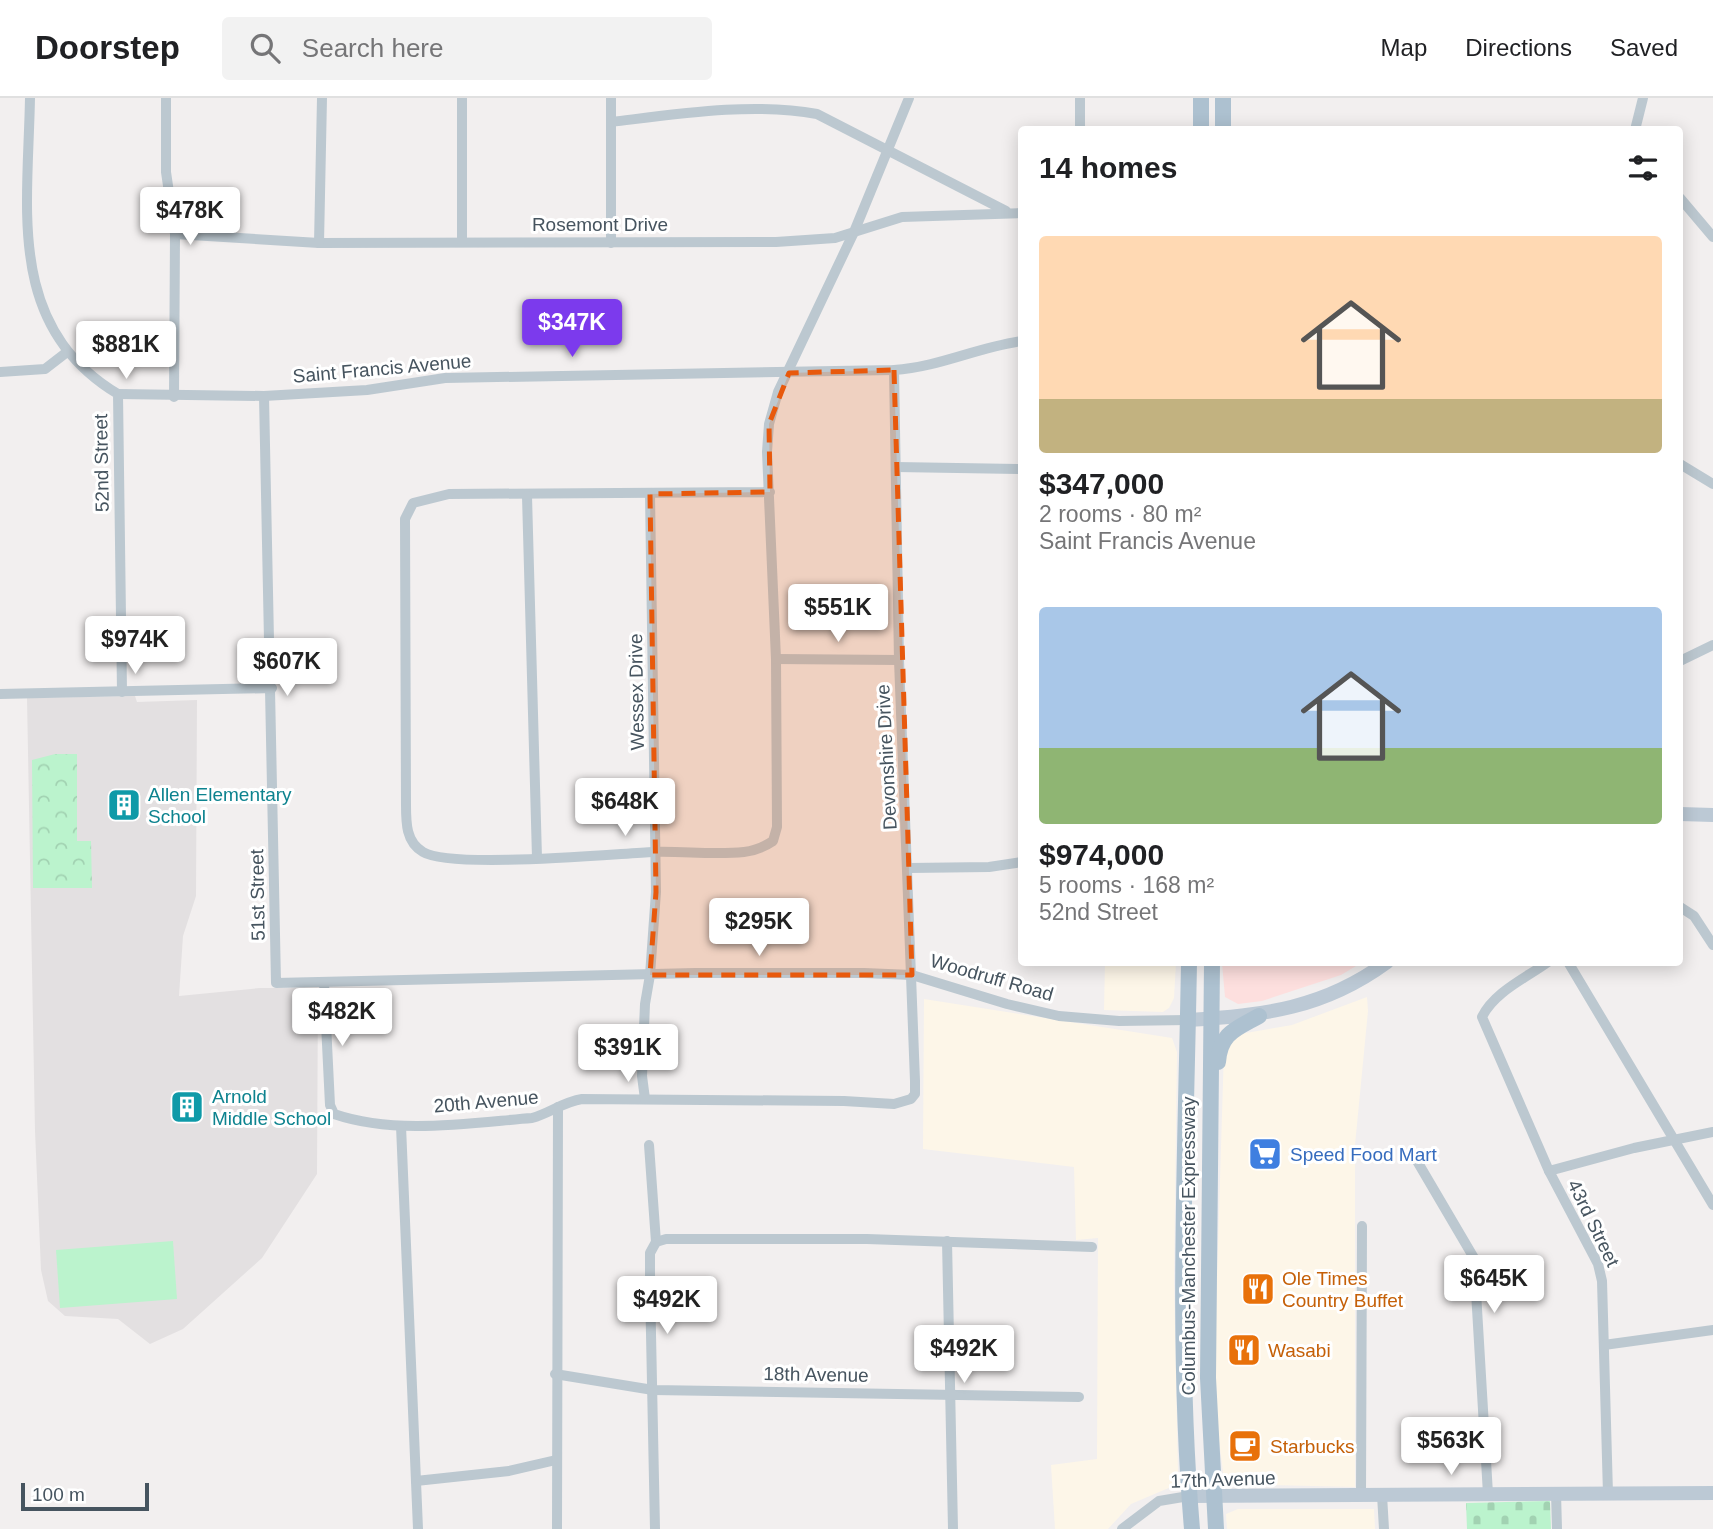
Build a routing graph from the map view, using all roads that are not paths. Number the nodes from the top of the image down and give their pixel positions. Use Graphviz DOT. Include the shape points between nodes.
graph roads {
  1 [pos="30,98"];
  2 [pos="166,98"];
  3 [pos="322,98"];
  4 [pos="462,98"];
  5 [pos="611,98"];
  6 [pos="909,98"];
  7 [pos="1080,98"];
  8 [pos="1201,98"];
  9 [pos="1223,98"];
  10 [pos="1643,98"];
  11 [pos="612,122"];
  12 [pos="1080,126"];
  13 [pos="1201,126"];
  14 [pos="1223,126"];
  15 [pos="1636,126"];
  16 [pos="888,152"];
  17 [pos="1683,202"];
  18 [pos="1010,212"];
  19 [pos="1018,213"];
  20 [pos="854,232"];
  21 [pos="175,234"];
  22 [pos="1713,237"];
  23 [pos="462,242"];
  24 [pos="319,243"];
  25 [pos="611,243"];
  26 [pos="1018,342"];
  27 [pos="66,352"];
  28 [pos="894,370"];
  29 [pos="0,372"];
  30 [pos="789,373"];
  31 [pos="118,394"];
  32 [pos="264,396"];
  33 [pos="174,397"];
  34 [pos="1683,466"];
  35 [pos="895,467"];
  36 [pos="1018,469"];
  37 [pos="1713,484"];
  38 [pos="770,492"];
  39 [pos="650,494"];
  40 [pos="527,496"];
  41 [pos="1713,645"];
  42 [pos="776,659"];
  43 [pos="900,660"];
  44 [pos="1683,660"];
  45 [pos="272,688"];
  46 [pos="122,692"];
  47 [pos="0,694"];
  48 [pos="1683,814"];
  49 [pos="1713,815"];
  50 [pos="656,852"];
  51 [pos="537,858"];
  52 [pos="1018,863"];
  53 [pos="909,868"];
  54 [pos="1683,909"];
  55 [pos="1713,945"];
  56 [pos="1189,966"];
  57 [pos="1212,966"];
  58 [pos="1380,966"];
  59 [pos="1542,966"];
  60 [pos="1570,966"];
  61 [pos="650,975"];
  62 [pos="912,975"];
  63 [pos="324,983"];
  64 [pos="1259,1016"];
  65 [pos="1211,1019"];
  66 [pos="1188,1020"];
  67 [pos="645,1099"];
  68 [pos="911,1100"];
  69 [pos="1209,1100"];
  70 [pos="558,1107"];
  71 [pos="401,1126"];
  72 [pos="1713,1132"];
  73 [pos="1675,1140"];
  74 [pos="649,1145"];
  75 [pos="1417,1161"];
  76 [pos="1549,1171"];
  77 [pos="1713,1205"];
  78 [pos="1362,1226"];
  79 [pos="947,1241"];
  80 [pos="656,1242"];
  81 [pos="1092,1247"];
  82 [pos="1713,1329"];
  83 [pos="1604,1345"];
  84 [pos="555,1374"];
  85 [pos="653,1390"];
  86 [pos="949,1393"];
  87 [pos="1079,1396"];
  88 [pos="556,1460"];
  89 [pos="416,1482"];
  90 [pos="1556,1493"];
  91 [pos="1713,1493"];
  92 [pos="1488,1494"];
  93 [pos="1608,1494"];
  94 [pos="1361,1495"];
  95 [pos="1382,1495"];
  96 [pos="1189,1496"];
  97 [pos="1213,1496"];
  98 [pos="418,1529"];
  99 [pos="556,1529"];
  100 [pos="655,1529"];
  101 [pos="953,1529"];
  102 [pos="1122,1529"];
  103 [pos="1192,1529"];
  104 [pos="1216,1529"];
  105 [pos="1384,1529"];
  106 [pos="1558,1529"];
  1 -- 27 [label="street, 52nd Street" via="28,207 33,275 42,310"];
  2 -- 21 [label="street" via="166,172"];
  3 -- 24 [label="street"];
  4 -- 23 [label="street"];
  5 -- 11 [label="street"];
  6 -- 16 [label="street"];
  7 -- 12 [label="street"];
  8 -- 13 [label="main road"];
  9 -- 14 [label="main road"];
  10 -- 15 [label="street"];
  11 -- 16 [label="street" via="700,111 793,110 817,114"];
  11 -- 25 [label="street"];
  16 -- 18 [label="street"];
  16 -- 20 [label="street"];
  17 -- 22 [label="street"];
  18 -- 19 [label="street, Rosemont Drive"];
  18 -- 20 [label="street, Rosemont Drive" via="902,217"];
  20 -- 25 [label="street, Rosemont Drive" via="804,242"];
  20 -- 30 [label="street"];
  21 -- 24 [label="street, Rosemont Drive"];
  21 -- 33 [label="street"];
  23 -- 24 [label="street, Rosemont Drive"];
  23 -- 25 [label="street, Rosemont Drive"];
  26 -- 28 [label="street, Saint Francis Avenue" via="983,347 932,366"];
  27 -- 29 [label="street" via="45,369"];
  27 -- 31 [label="street, 52nd Street"];
  28 -- 30 [label="street, Saint Francis Avenue"];
  28 -- 35 [label="street, Devonshire Drive"];
  30 -- 32 [label="street, Saint Francis Avenue" via="444,378 367,390"];
  30 -- 38 [label="street" via="769,424"];
  31 -- 33 [label="street, Saint Francis Avenue"];
  31 -- 46 [label="street, 52nd Street"];
  32 -- 33 [label="street, Saint Francis Avenue"];
  32 -- 45 [label="street, 51st Street"];
  34 -- 37 [label="street"];
  35 -- 36 [label="street"];
  35 -- 43 [label="street, Devonshire Drive"];
  38 -- 39 [label="street"];
  38 -- 42 [label="street"];
  39 -- 40 [label="street"];
  39 -- 50 [label="street, Wessex Drive"];
  40 -- 51 [label="street"];
  40 -- 51 [label="street" via="429,497 413,503 405,519 406,805 412,844 425,854"];
  41 -- 44 [label="street"];
  42 -- 43 [label="street"];
  42 -- 50 [label="street" via="777,827 773,841 762,849 744,852"];
  43 -- 53 [label="street, Devonshire Drive"];
  45 -- 46 [label="street"];
  45 -- 63 [label="street, 51st Street" via="276,983"];
  46 -- 47 [label="street"];
  48 -- 49 [label="street"];
  50 -- 51 [label="street"];
  50 -- 61 [label="street, Wessex Drive"];
  52 -- 53 [label="street"];
  53 -- 62 [label="street, Devonshire Drive"];
  54 -- 55 [label="street" via="1694,916"];
  56 -- 66 [label="main road, Columbus-Manchester Expressway"];
  57 -- 65 [label="main road, Columbus-Manchester Expressway"];
  58 -- 64 [label="street, Woodruff Road" via="1329,995"];
  59 -- 76 [label="street, 43rd Street" via="1504,992 1482,1017"];
  60 -- 73 [label="street"];
  61 -- 62 [label="street, Woodruff Road"];
  61 -- 63 [label="street, Woodruff Road"];
  61 -- 67 [label="street, Wessex Drive" via="643,1042"];
  62 -- 66 [label="street, Woodruff Road" via="1059,1016"];
  62 -- 68 [label="street, Devonshire Drive" via="915,1094"];
  63 -- 71 [label="street, 20th Avenue" via="334,1114"];
  64 -- 65 [label="street, Woodruff Road"];
  64 -- 69 [label="main road" via="1223,1039 1218,1086"];
  65 -- 66 [label="street, Woodruff Road"];
  65 -- 69 [label="main road, Columbus-Manchester Expressway"];
  66 -- 96 [label="main road, Columbus-Manchester Expressway" via="1184,1276"];
  67 -- 68 [label="street, 20th Avenue" via="894,1104"];
  67 -- 70 [label="street, 20th Avenue" via="582,1099"];
  69 -- 97 [label="main road, Columbus-Manchester Expressway" via="1208,1366"];
  70 -- 71 [label="street, 20th Avenue" via="533,1118"];
  70 -- 84 [label="street"];
  71 -- 89 [label="street"];
  72 -- 73 [label="street"];
  73 -- 76 [label="street"];
  73 -- 77 [label="street"];
  74 -- 80 [label="street"];
  75 -- 92 [label="street" via="1474,1258"];
  76 -- 83 [label="street, 43rd Street" via="1598,1264"];
  78 -- 94 [label="street"];
  79 -- 80 [label="street"];
  79 -- 81 [label="street"];
  79 -- 86 [label="street"];
  80 -- 85 [label="street" via="650,1253"];
  82 -- 83 [label="street"];
  83 -- 93 [label="street, 43rd Street"];
  84 -- 85 [label="street, 18th Avenue"];
  84 -- 88 [label="street"];
  85 -- 86 [label="street, 18th Avenue"];
  85 -- 100 [label="street"];
  86 -- 87 [label="street, 18th Avenue"];
  86 -- 101 [label="street"];
  88 -- 89 [label="street" via="509,1471"];
  88 -- 99 [label="street"];
  89 -- 98 [label="street"];
  90 -- 92 [label="street, 17th Avenue"];
  90 -- 93 [label="street, 17th Avenue"];
  90 -- 106 [label="street"];
  91 -- 93 [label="street, 17th Avenue"];
  92 -- 95 [label="street, 17th Avenue"];
  94 -- 95 [label="street, 17th Avenue"];
  94 -- 97 [label="street, 17th Avenue"];
  95 -- 105 [label="street"];
  96 -- 97 [label="street, 17th Avenue"];
  96 -- 102 [label="street, 17th Avenue" via="1159,1501"];
  96 -- 103 [label="main road, Columbus-Manchester Expressway"];
  97 -- 104 [label="main road, Columbus-Manchester Expressway"];
}
